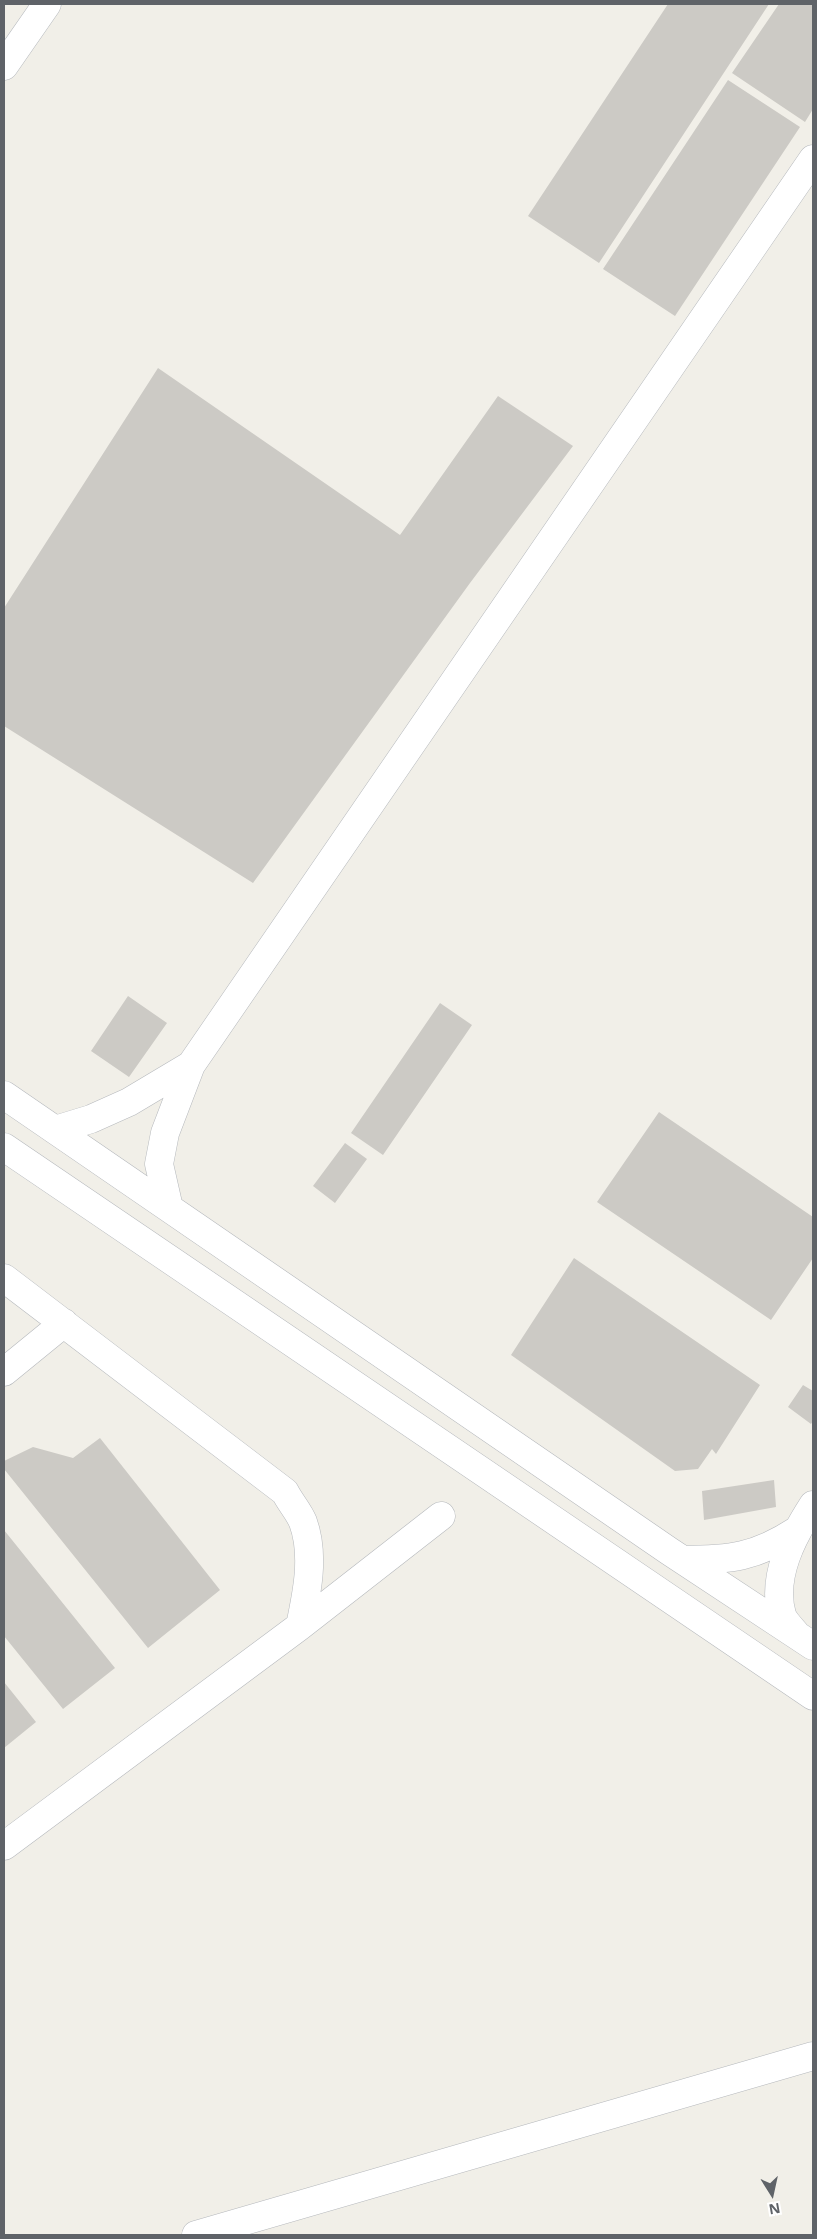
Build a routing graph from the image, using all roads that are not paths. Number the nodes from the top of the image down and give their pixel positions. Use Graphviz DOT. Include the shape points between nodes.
graph roads {
  1 [pos="47,4"];
  2 [pos="4,66"];
  3 [pos="813,158"];
  4 [pos="191,1065"];
  5 [pos="4,1095"];
  6 [pos="55,1130"];
  7 [pos="4,1147"];
  8 [pos="169,1208"];
  9 [pos="4,1278"];
  10 [pos="64,1323"];
  11 [pos="4,1372"];
  12 [pos="813,1505"];
  13 [pos="441,1516"];
  14 [pos="796,1531"];
  15 [pos="683,1560"];
  16 [pos="300,1626"];
  17 [pos="805,1641"];
  18 [pos="813,1696"];
  19 [pos="4,1846"];
  20 [pos="813,2056"];
  21 [pos="196,2235"];
  1 -- 2 [label="street"];
  3 -- 4 [label="street"];
  4 -- 6 [label="street" via="129,1102"];
  4 -- 8 [label="street" via="165,1133 159,1164"];
  5 -- 6 [label="street"];
  6 -- 8 [label="street"];
  7 -- 18 [label="street"];
  8 -- 15 [label="street"];
  9 -- 10 [label="street"];
  10 -- 11 [label="street"];
  10 -- 16 [label="street" via="285,1492 303,1522 308,1554 307,1592"];
  12 -- 14 [label="street"];
  13 -- 16 [label="street"];
  14 -- 15 [label="street" via="751,1554 717,1560"];
  14 -- 17 [label="street" via="780,1578 779,1596 782,1617"];
  15 -- 17 [label="street"];
  16 -- 19 [label="street"];
  20 -- 21 [label="street"];
}
